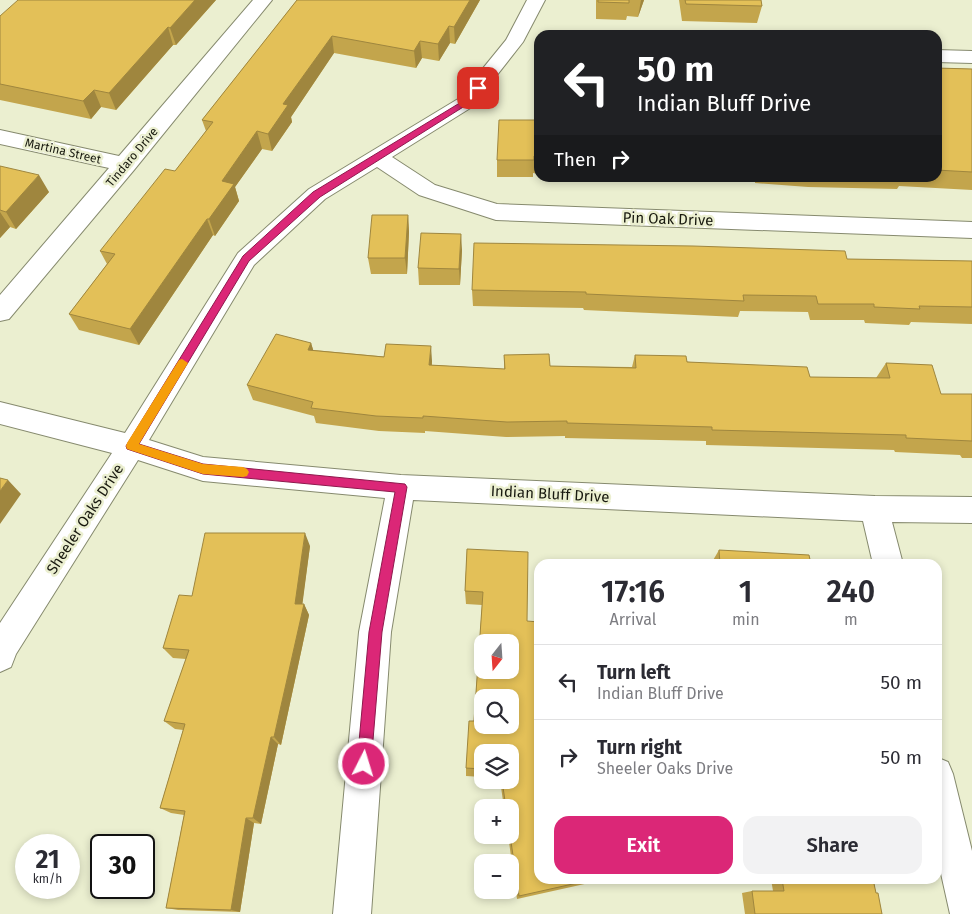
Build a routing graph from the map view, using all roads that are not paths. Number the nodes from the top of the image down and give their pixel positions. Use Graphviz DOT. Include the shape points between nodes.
graph roads {
  1 [pos="263,0"];
  2 [pos="536,0"];
  3 [pos="942,56"];
  4 [pos="972,57"];
  5 [pos="0,137"];
  6 [pos="377,157"];
  7 [pos="126,165"];
  8 [pos="972,230"];
  9 [pos="0,312"];
  10 [pos="0,413"];
  11 [pos="131,446"];
  12 [pos="401,487"];
  13 [pos="875,509"];
  14 [pos="972,510"];
  15 [pos="887,559"];
  16 [pos="0,656"];
  17 [pos="942,799"];
  18 [pos="352,914"];
  19 [pos="969,914"];
  1 -- 7 [label="street, Tindaro Drive"];
  2 -- 6 [label="street, Sheeler Oaks Drive" via="522,42 466,103"];
  3 -- 4 [label="street"];
  5 -- 7 [label="street, Martina Street"];
  6 -- 8 [label="street, Pin Oak Drive" via="427,190 496,212"];
  6 -- 11 [label="street, Sheeler Oaks Drive" via="316,194 246,259"];
  7 -- 9 [label="street, Tindaro Drive"];
  10 -- 11 [label="street"];
  11 -- 12 [label="street, Indian Bluff Drive" via="203,469"];
  11 -- 16 [label="street, Sheeler Oaks Drive" via="2,648"];
  12 -- 13 [label="street, Indian Bluff Drive"];
  12 -- 18 [label="street" via="375,632"];
  13 -- 14 [label="street, Indian Bluff Drive"];
  13 -- 15 [label="street"];
  17 -- 19 [label="street"];
}
